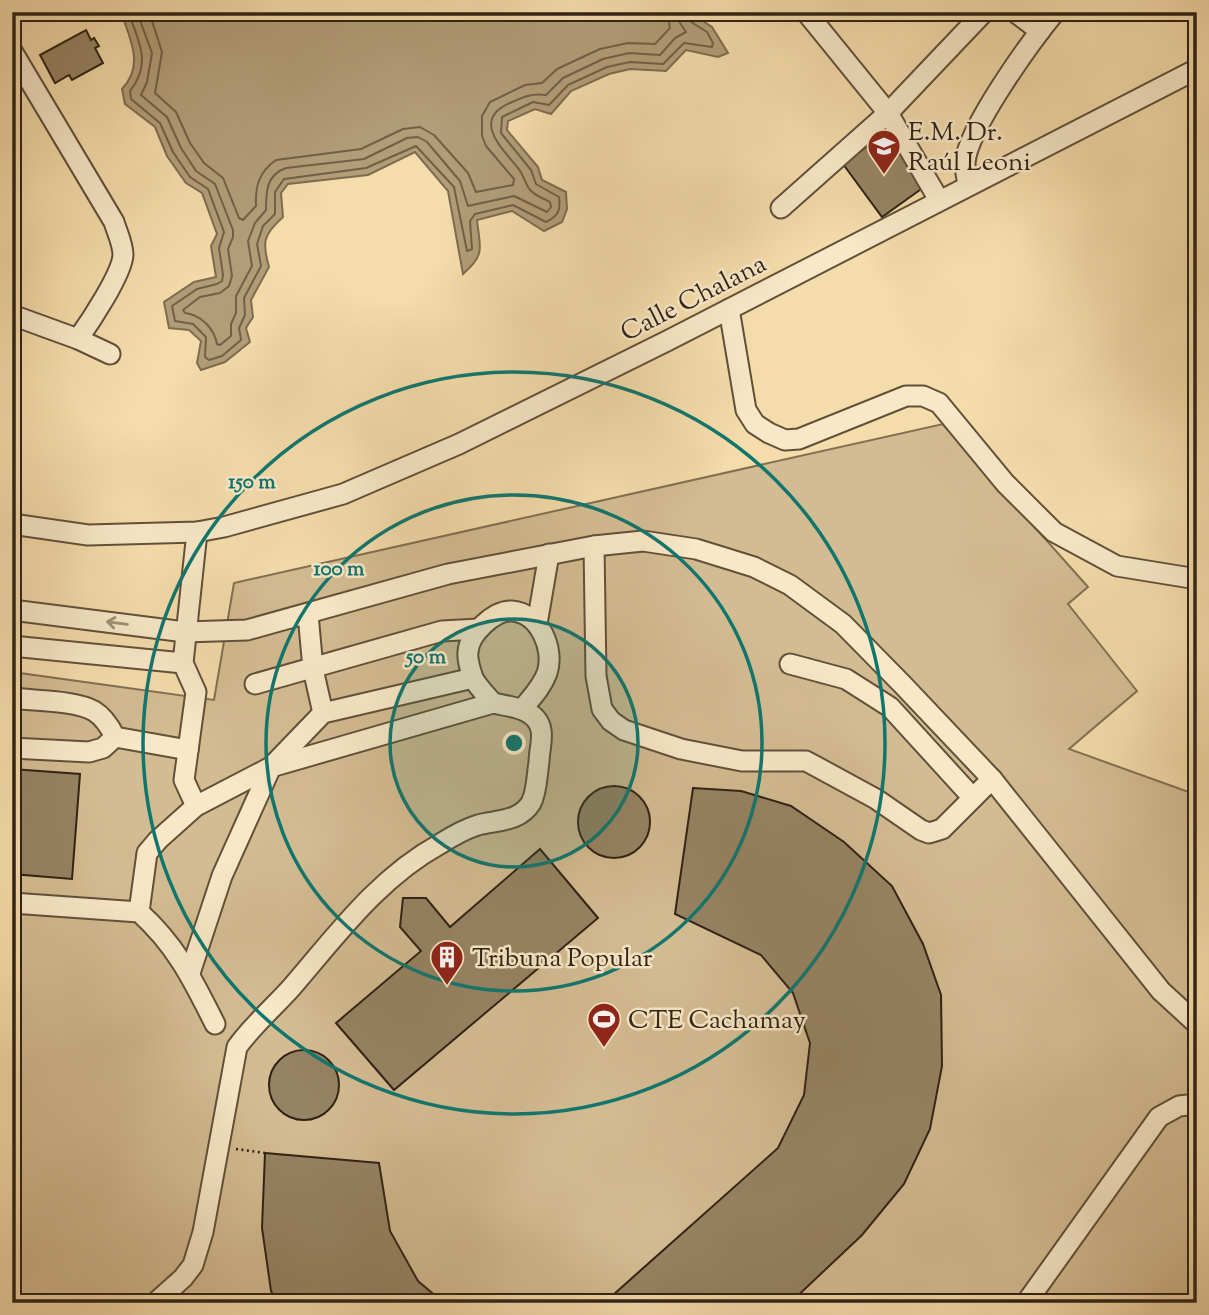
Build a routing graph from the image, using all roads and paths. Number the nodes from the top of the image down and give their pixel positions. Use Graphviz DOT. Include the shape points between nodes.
graph roads {
  1 [pos="806,12"];
  2 [pos="984,12"];
  3 [pos="1015,12"];
  4 [pos="1055,12"];
  5 [pos="1040,31"];
  6 [pos="12,51"];
  7 [pos="1197,69"];
  8 [pos="888,113"];
  9 [pos="968,185"];
  10 [pos="939,200"];
  11 [pos="781,208"];
  12 [pos="729,309"];
  13 [pos="12,315"];
  14 [pos="78,339"];
  15 [pos="110,354"];
  16 [pos="12,524"];
  17 [pos="197,532"];
  18 [pos="594,546"];
  19 [pos="549,554"];
  20 [pos="1197,579"];
  21 [pos="12,610"];
  22 [pos="308,614"];
  23 [pos="537,624"];
  24 [pos="479,629"];
  25 [pos="185,632"];
  26 [pos="12,646"];
  27 [pos="183,663"];
  28 [pos="790,664"];
  29 [pos="313,669"];
  30 [pos="473,678"];
  31 [pos="255,684"];
  32 [pos="12,698"];
  33 [pos="493,703"];
  34 [pos="523,708"];
  35 [pos="323,713"];
  36 [pos="115,737"];
  37 [pos="12,748"];
  38 [pos="188,750"];
  39 [pos="271,767"];
  40 [pos="992,779"];
  41 [pos="973,798"];
  42 [pos="196,806"];
  43 [pos="12,903"];
  44 [pos="139,912"];
  45 [pos="190,973"];
  46 [pos="215,1024"];
  47 [pos="1197,1024"];
  48 [pos="1197,1104"];
  49 [pos="219,1146"];
  50 [pos="265,1153"];
  51 [pos="155,1303"];
  52 [pos="1026,1303"];
  1 -- 8 [label="street"];
  2 -- 8 [label="street"];
  3 -- 5 [label="street"];
  4 -- 5 [label="street"];
  5 -- 9 [label="street" via="974,132 965,162"];
  6 -- 14 [label="street" via="114,222 119,238 123,256 118,271"];
  7 -- 9 [label="street, Calle Chalana"];
  8 -- 10 [label="street"];
  8 -- 11 [label="street"];
  9 -- 10 [label="street, Calle Chalana"];
  10 -- 12 [label="street, Calle Chalana"];
  12 -- 17 [label="street, Calle Chalana" via="458,444 343,494"];
  12 -- 20 [label="street" via="746,410 755,424 769,433 785,440 800,439 906,396 923,396 939,403 1005,483 1054,532 1117,566"];
  13 -- 14 [label="street"];
  14 -- 15 [label="street"];
  16 -- 17 [label="street, Calle Chalana" via="88,535"];
  17 -- 25 [label="street"];
  18 -- 19 [label="street"];
  18 -- 40 [label="street" via="643,541 696,549 754,567 790,585 843,624"];
  18 -- 41 [label="street" via="596,676 602,709 624,730 681,749 742,761 806,761 929,833 942,829"];
  19 -- 22 [label="street" via="448,574"];
  19 -- 23 [label="street"];
  25 -- 21 [label="street, one-way"];
  22 -- 25 [label="street" via="247,630"];
  22 -- 29 [label="street"];
  23 -- 24 [label="street" via="512,611 495,615"];
  23 -- 34 [label="street" via="550,656 548,671"];
  24 -- 29 [label="street" via="442,631"];
  24 -- 30 [label="street" via="467,651"];
  25 -- 27 [label="street"];
  26 -- 27 [label="street"];
  27 -- 38 [label="street" via="196,692"];
  28 -- 41 [label="street" via="846,679 868,691 903,721"];
  29 -- 31 [label="street"];
  29 -- 35 [label="street"];
  30 -- 33 [label="street"];
  30 -- 35 [label="street"];
  32 -- 36 [label="street" via="84,706 107,722"];
  33 -- 34 [label="street"];
  33 -- 39 [label="street"];
  34 -- 49 [label="street" via="541,729 532,801 521,814 477,826 429,850 401,869 344,923 237,1047"];
  35 -- 39 [label="street"];
  36 -- 37 [label="street" via="103,748 89,752"];
  36 -- 38 [label="street"];
  38 -- 42 [label="street" via="184,780"];
  39 -- 42 [label="street"];
  39 -- 45 [label="street" via="222,876"];
  40 -- 41 [label="street"];
  40 -- 47 [label="street" via="1161,991"];
  42 -- 44 [label="street" via="148,853"];
  43 -- 44 [label="street"];
  44 -- 45 [label="street" via="174,948"];
  45 -- 46 [label="street"];
  48 -- 52 [label="street" via="1179,1106 1159,1117"];
  49 -- 50 [label="path"];
  49 -- 51 [label="street" via="204,1232 193,1265"];
}
